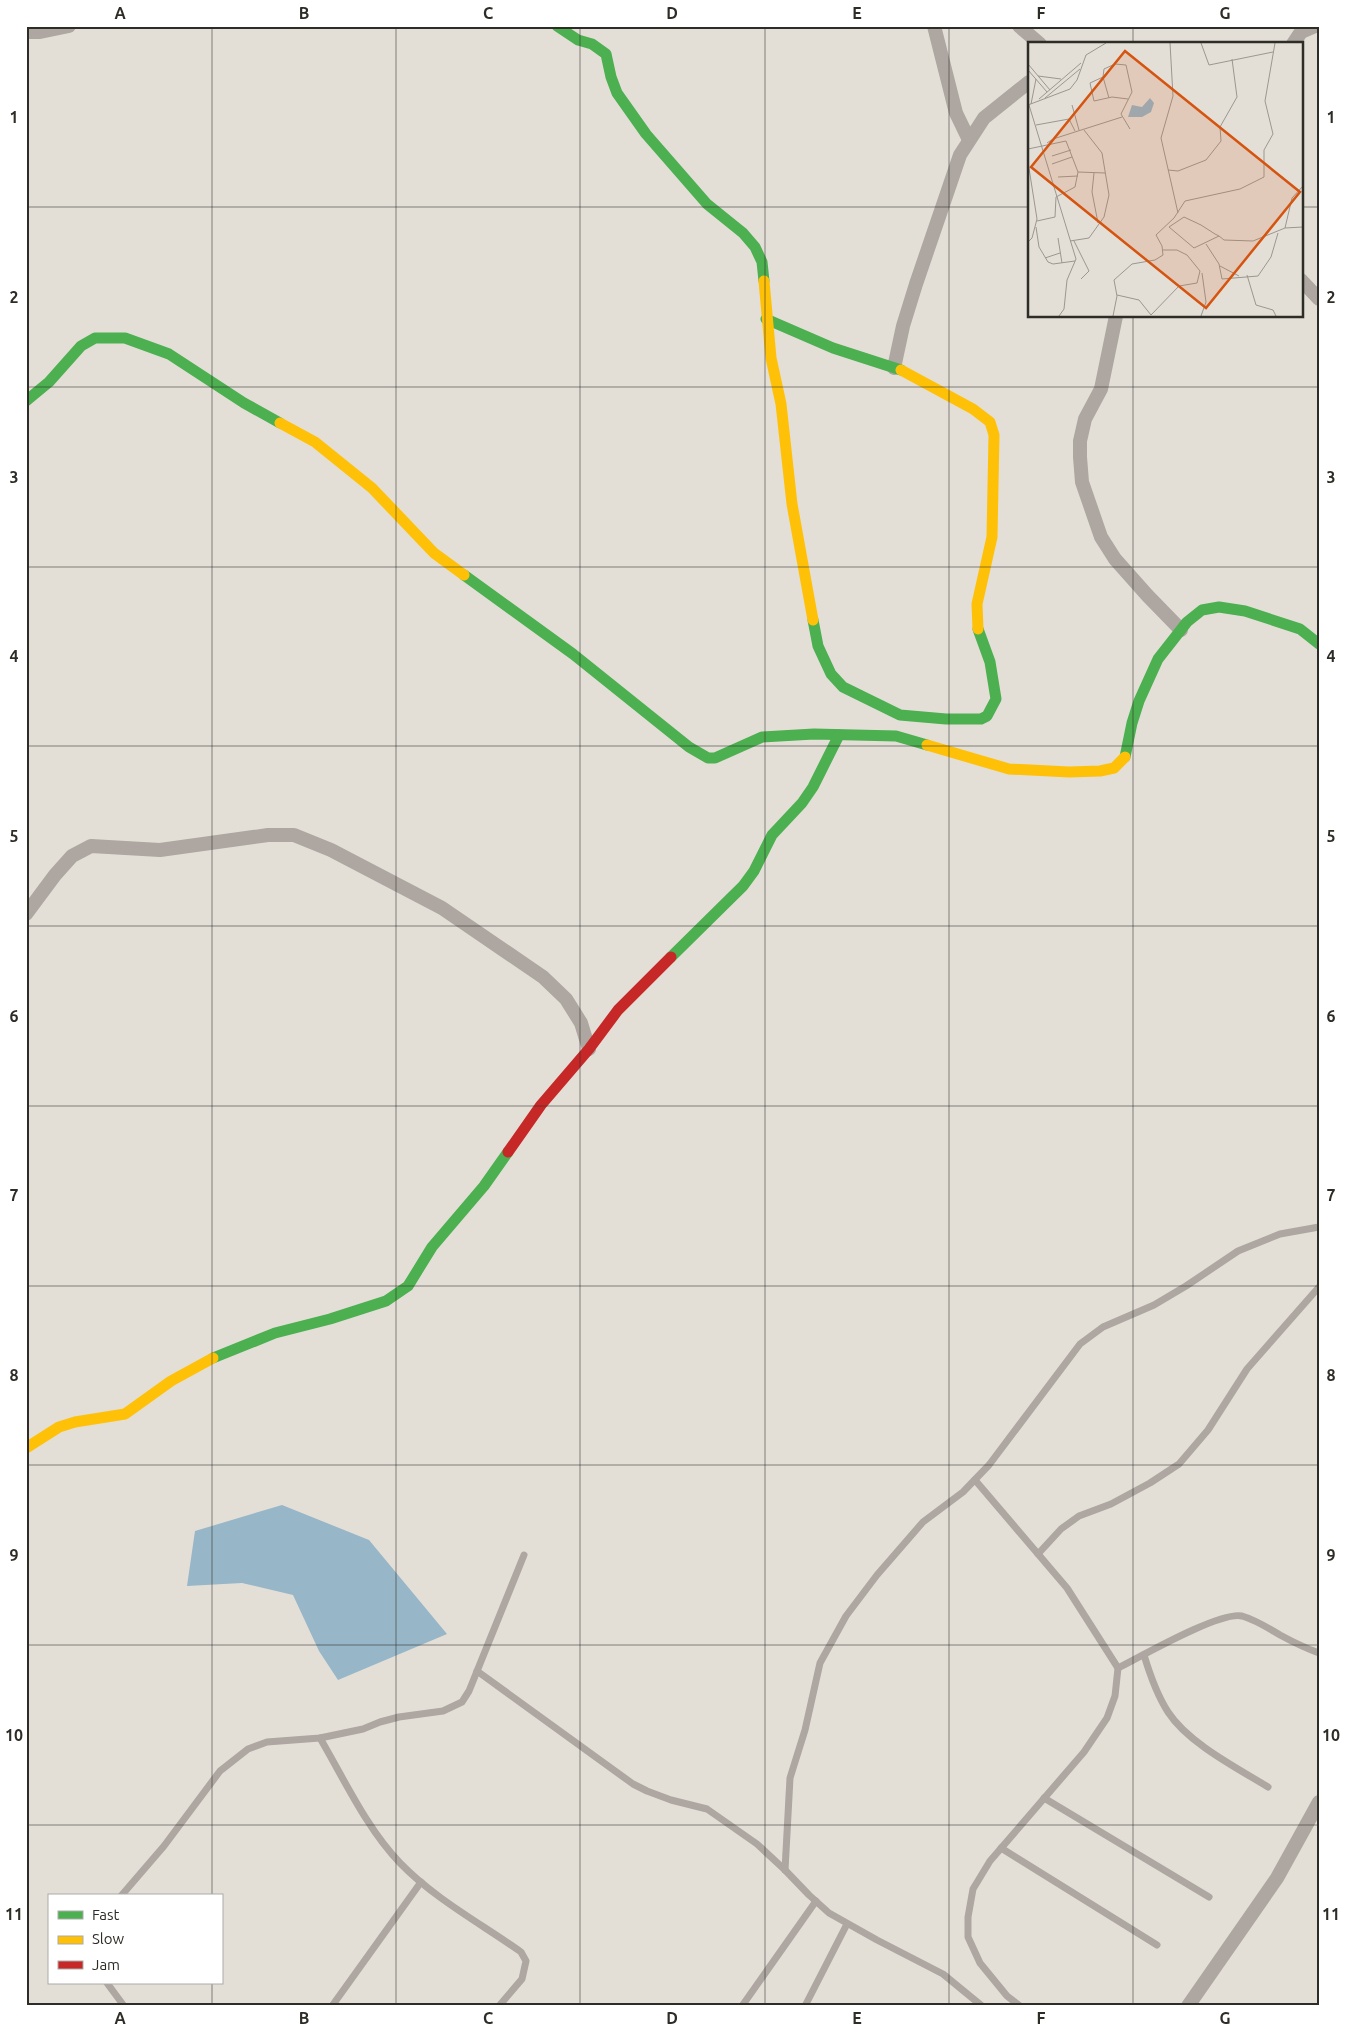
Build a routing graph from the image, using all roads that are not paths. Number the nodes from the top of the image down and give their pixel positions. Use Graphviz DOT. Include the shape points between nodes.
graph roads {
  1 [pos="69,26"];
  2 [pos="557,26"];
  3 [pos="934,26"];
  4 [pos="1019,26"];
  5 [pos="1315,26"];
  6 [pos="26,32"];
  7 [pos="1038,42"];
  8 [pos="1294,42"];
  9 [pos="1028,83"];
  10 [pos="969,140"];
  11 [pos="1302,281"];
  12 [pos="1319,299"];
  13 [pos="1116,318"];
  14 [pos="766,319"];
  15 [pos="894,368"];
  16 [pos="26,401"];
  17 [pos="1181,630"];
  18 [pos="1319,644"];
  19 [pos="839,735"];
  20 [pos="26,914"];
  21 [pos="589,1049"];
  22 [pos="1319,1227"];
  23 [pos="1319,1287"];
  24 [pos="26,1448"];
  25 [pos="975,1480"];
  26 [pos="1038,1554"];
  27 [pos="524,1555"];
  28 [pos="1319,1653"];
  29 [pos="1144,1655"];
  30 [pos="1118,1668"];
  31 [pos="478,1671"];
  32 [pos="320,1738"];
  33 [pos="1268,1787"];
  34 [pos="1044,1798"];
  35 [pos="1319,1802"];
  36 [pos="1001,1848"];
  37 [pos="785,1870"];
  38 [pos="421,1882"];
  39 [pos="123,1894"];
  40 [pos="1208,1897"];
  41 [pos="816,1901"];
  42 [pos="847,1924"];
  43 [pos="1157,1945"];
  44 [pos="108,1984"];
  45 [pos="124,2006"];
  46 [pos="332,2006"];
  47 [pos="500,2006"];
  48 [pos="742,2006"];
  49 [pos="804,2006"];
  50 [pos="982,2006"];
  51 [pos="1020,2006"];
  52 [pos="1188,2006"];
  1 -- 6 [label="street"];
  2 -- 14 [label="street" via="606,54 617,93 646,134 707,204 755,247 762,262"];
  3 -- 10 [label="street" via="956,113"];
  4 -- 7 [label="street"];
  5 -- 8 [label="street" via="1301,32"];
  9 -- 10 [label="street" via="984,118"];
  10 -- 15 [label="street" via="960,155 916,284"];
  11 -- 12 [label="street"];
  13 -- 17 [label="street" via="1101,389 1085,419 1080,440 1082,482 1101,537 1115,559"];
  14 -- 15 [label="street" via="833,348"];
  14 -- 15 [label="street" via="813,624 818,646 831,674 843,687 900,715 980,720 988,716 996,699 990,662 977,628 977,604 992,537 994,435 990,422 973,409"];
  16 -- 19 [label="street" via="49,382 80,346 95,338 125,338 168,354 244,403 315,442 372,488 434,553 574,654 689,747 708,758 715,758 762,737"];
  17 -- 18 [label="street" via="1202,610 1219,607 1245,611 1300,629"];
  17 -- 19 [label="street" via="1158,659 1137,708 1125,759 1114,768 1069,772 1009,769 896,736"];
  19 -- 21 [label="street" via="813,787 772,835 743,886 647,979 618,1010"];
  20 -- 21 [label="street" via="72,856 91,846 160,850 268,835 294,835 331,850 442,908 543,977 566,999 581,1023"];
  21 -- 24 [label="street" via="541,1105 484,1186 432,1247 408,1286 386,1301 275,1333 212,1359 171,1381 125,1414 59,1427"];
  22 -- 25 [label="lane" via="1280,1234 1238,1251 1186,1286 1103,1327 1080,1344 990,1466"];
  23 -- 26 [label="lane" via="1246,1369 1208,1430 1179,1464 1111,1504 1079,1516 1061,1529"];
  25 -- 26 [label="lane"];
  25 -- 37 [label="lane" via="923,1522 877,1575 846,1616 820,1663 790,1778"];
  26 -- 30 [label="lane" via="1067,1588"];
  27 -- 31 [label="lane"];
  28 -- 29 [label="lane" via="1240,1616 1207,1624"];
  29 -- 30 [label="lane"];
  29 -- 33 [label="lane" via="1154,1687 1176,1722 1205,1747"];
  30 -- 34 [label="lane" via="1115,1696 1107,1718 1084,1752"];
  31 -- 32 [label="lane" via="470,1692 462,1702 443,1711 399,1717"];
  31 -- 37 [label="lane" via="634,1784 670,1800 708,1809 757,1844"];
  32 -- 38 [label="lane" via="375,1832 399,1862"];
  32 -- 39 [label="lane" via="267,1742 234,1758 220,1771 164,1846"];
  34 -- 36 [label="lane"];
  34 -- 40 [label="lane"];
  35 -- 52 [label="street" via="1277,1878"];
  36 -- 43 [label="lane"];
  36 -- 51 [label="lane" via="973,1889 968,1937 980,1962 1007,1996"];
  37 -- 41 [label="lane"];
  38 -- 46 [label="lane"];
  38 -- 47 [label="lane" via="521,1952 526,1961 522,1979"];
  41 -- 42 [label="lane"];
  41 -- 48 [label="lane"];
  42 -- 49 [label="lane"];
  42 -- 50 [label="lane" via="943,1974"];
  44 -- 45 [label="lane"];
}
